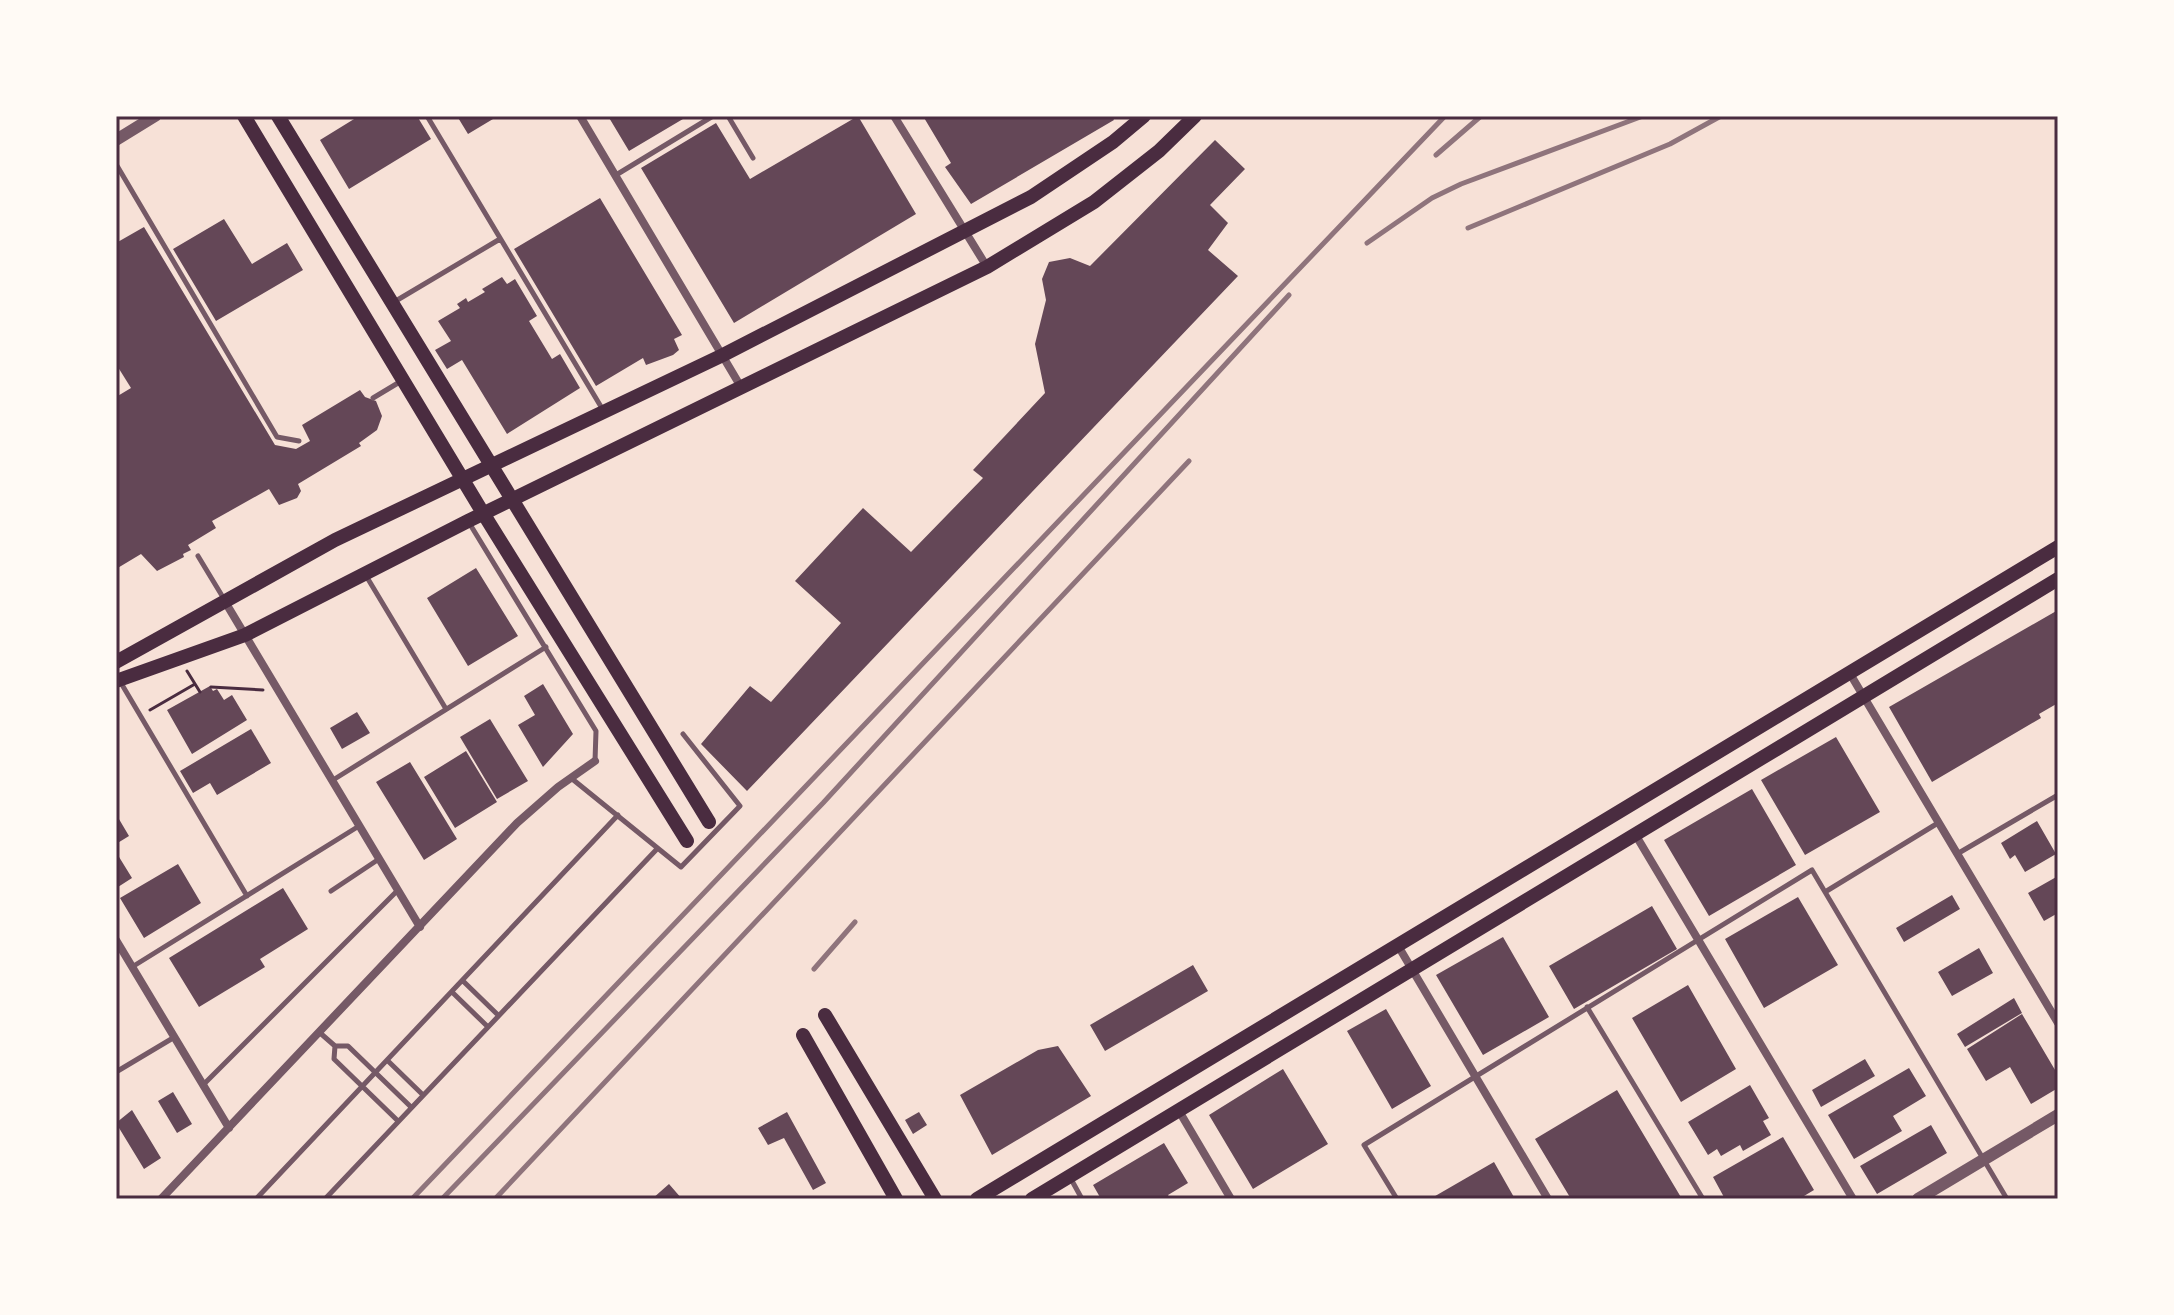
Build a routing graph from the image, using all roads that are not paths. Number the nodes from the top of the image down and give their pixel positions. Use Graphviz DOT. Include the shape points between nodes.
graph roads {
  1 [pos="155,116"];
  2 [pos="244,116"];
  3 [pos="278,116"];
  4 [pos="427,116"];
  5 [pos="580,116"];
  6 [pos="713,116"];
  7 [pos="728,116"];
  8 [pos="894,116"];
  9 [pos="1144,116"];
  10 [pos="1195,116"];
  11 [pos="116,140"];
  12 [pos="753,158"];
  13 [pos="116,164"];
  14 [pos="616,175"];
  15 [pos="965,232"];
  16 [pos="500,239"];
  17 [pos="987,267"];
  18 [pos="392,303"];
  19 [pos="723,355"];
  20 [pos="403,380"];
  21 [pos="741,387"];
  22 [pos="373,398"];
  23 [pos="604,411"];
  24 [pos="299,441"];
  25 [pos="493,465"];
  26 [pos="464,480"];
  27 [pos="514,498"];
  28 [pos="483,513"];
  29 [pos="468,521"];
  30 [pos="2058,547"];
  31 [pos="198,556"];
  32 [pos="364,573"];
  33 [pos="2058,579"];
  34 [pos="224,600"];
  35 [pos="245,635"];
  36 [pos="546,647"];
  37 [pos="116,662"];
  38 [pos="1849,672"];
  39 [pos="117,680"];
  40 [pos="1864,696"];
  41 [pos="446,709"];
  42 [pos="683,734"];
  43 [pos="595,761"];
  44 [pos="571,778"];
  45 [pos="332,780"];
  46 [pos="2058,795"];
  47 [pos="618,815"];
  48 [pos="709,822"];
  49 [pos="1938,823"];
  50 [pos="359,826"];
  51 [pos="1635,834"];
  52 [pos="687,841"];
  53 [pos="656,850"];
  54 [pos="1957,854"];
  55 [pos="379,859"];
  56 [pos="398,890"];
  57 [pos="331,891"];
  58 [pos="1825,892"];
  59 [pos="247,896"];
  60 [pos="420,927"];
  61 [pos="1697,939"];
  62 [pos="1397,944"];
  63 [pos="117,945"];
  64 [pos="132,967"];
  65 [pos="1413,969"];
  66 [pos="463,981"];
  67 [pos="452,992"];
  68 [pos="1587,1007"];
  69 [pos="498,1015"];
  70 [pos="825,1015"];
  71 [pos="2058,1023"];
  72 [pos="487,1026"];
  73 [pos="319,1032"];
  74 [pos="803,1035"];
  75 [pos="173,1038"];
  76 [pos="335,1046"];
  77 [pos="388,1061"];
  78 [pos="116,1072"];
  79 [pos="376,1073"];
  80 [pos="1477,1076"];
  81 [pos="203,1085"];
  82 [pos="362,1087"];
  83 [pos="422,1094"];
  84 [pos="411,1107"];
  85 [pos="1179,1111"];
  86 [pos="2058,1115"];
  87 [pos="398,1121"];
  88 [pos="229,1128"];
  89 [pos="1983,1159"];
  90 [pos="1069,1177"];
  91 [pos="260,1198"];
  92 [pos="161,1199"];
  93 [pos="325,1199"];
  94 [pos="896,1199"];
  95 [pos="935,1199"];
  96 [pos="977,1199"];
  97 [pos="1032,1199"];
  98 [pos="1082,1199"];
  99 [pos="1231,1199"];
  100 [pos="1397,1199"];
  101 [pos="1548,1199"];
  102 [pos="1703,1199"];
  103 [pos="1853,1199"];
  104 [pos="1918,1199"];
  105 [pos="2007,1199"];
  1 -- 11 [label="street"];
  2 -- 20 [label="main road"];
  3 -- 18 [label="main road"];
  4 -- 16 [label="lane"];
  5 -- 14 [label="street"];
  6 -- 14 [label="lane"];
  7 -- 12 [label="lane"];
  8 -- 15 [label="street"];
  9 -- 15 [label="main road" via="1074,170"];
  10 -- 17 [label="main road" via="1094,202"];
  13 -- 24 [label="lane" via="277,437"];
  14 -- 19 [label="street"];
  15 -- 17 [label="street"];
  15 -- 19 [label="main road"];
  16 -- 18 [label="lane"];
  16 -- 23 [label="lane"];
  17 -- 21 [label="main road"];
  18 -- 25 [label="main road"];
  19 -- 21 [label="street"];
  19 -- 23 [label="main road"];
  20 -- 22 [label="lane"];
  20 -- 26 [label="main road"];
  21 -- 27 [label="main road"];
  23 -- 25 [label="main road"];
  25 -- 26 [label="main road"];
  25 -- 27 [label="main road"];
  26 -- 28 [label="main road"];
  26 -- 34 [label="main road" via="335,540"];
  27 -- 28 [label="main road"];
  27 -- 48 [label="main road"];
  28 -- 29 [label="main road"];
  28 -- 52 [label="main road"];
  29 -- 32 [label="main road"];
  29 -- 36 [label="lane"];
  30 -- 38 [label="main road"];
  31 -- 34 [label="lane"];
  32 -- 35 [label="main road"];
  32 -- 41 [label="lane"];
  33 -- 40 [label="main road"];
  34 -- 35 [label="street"];
  34 -- 37 [label="main road"];
  35 -- 39 [label="main road"];
  35 -- 45 [label="street"];
  36 -- 41 [label="lane"];
  36 -- 43 [label="lane" via="596,731"];
  38 -- 40 [label="street"];
  38 -- 62 [label="main road"];
  39 -- 59 [label="lane"];
  40 -- 49 [label="street"];
  40 -- 51 [label="main road"];
  41 -- 45 [label="lane"];
  42 -- 53 [label="lane" via="740,806 681,867"];
  43 -- 44 [label="street"];
  44 -- 47 [label="lane"];
  44 -- 60 [label="street" via="517,823"];
  45 -- 50 [label="street"];
  46 -- 54 [label="lane"];
  47 -- 53 [label="lane"];
  47 -- 66 [label="lane"];
  49 -- 54 [label="street"];
  49 -- 58 [label="lane"];
  50 -- 55 [label="street"];
  50 -- 59 [label="lane"];
  51 -- 61 [label="street"];
  51 -- 65 [label="main road"];
  53 -- 69 [label="lane"];
  54 -- 71 [label="street"];
  55 -- 56 [label="street"];
  55 -- 57 [label="lane"];
  56 -- 60 [label="street"];
  56 -- 81 [label="lane"];
  58 -- 61 [label="lane" via="1812,870"];
  58 -- 89 [label="lane"];
  59 -- 64 [label="lane"];
  60 -- 73 [label="street"];
  61 -- 68 [label="lane"];
  61 -- 103 [label="street"];
  62 -- 65 [label="street"];
  62 -- 96 [label="main road"];
  63 -- 64 [label="street"];
  64 -- 75 [label="street"];
  65 -- 80 [label="street"];
  65 -- 85 [label="main road"];
  66 -- 67 [label="lane"];
  66 -- 69 [label="lane"];
  67 -- 72 [label="lane"];
  67 -- 77 [label="lane"];
  68 -- 80 [label="lane"];
  68 -- 102 [label="lane"];
  69 -- 72 [label="lane"];
  70 -- 95 [label="main road"];
  72 -- 83 [label="lane"];
  73 -- 76 [label="lane"];
  73 -- 88 [label="street"];
  74 -- 94 [label="main road"];
  75 -- 78 [label="lane"];
  75 -- 81 [label="street"];
  76 -- 79 [label="lane" via="348,1046"];
  76 -- 82 [label="lane" via="334,1059"];
  77 -- 79 [label="lane"];
  77 -- 83 [label="lane"];
  79 -- 82 [label="lane"];
  79 -- 84 [label="lane"];
  80 -- 100 [label="lane" via="1364,1145"];
  80 -- 101 [label="street"];
  81 -- 88 [label="street"];
  82 -- 87 [label="lane"];
  82 -- 91 [label="lane"];
  83 -- 84 [label="lane"];
  84 -- 87 [label="lane"];
  85 -- 90 [label="main road"];
  85 -- 99 [label="street"];
  86 -- 89 [label="street"];
  87 -- 93 [label="lane"];
  88 -- 92 [label="street"];
  89 -- 104 [label="street"];
  89 -- 105 [label="lane"];
  90 -- 97 [label="main road"];
  90 -- 98 [label="lane"];
}
